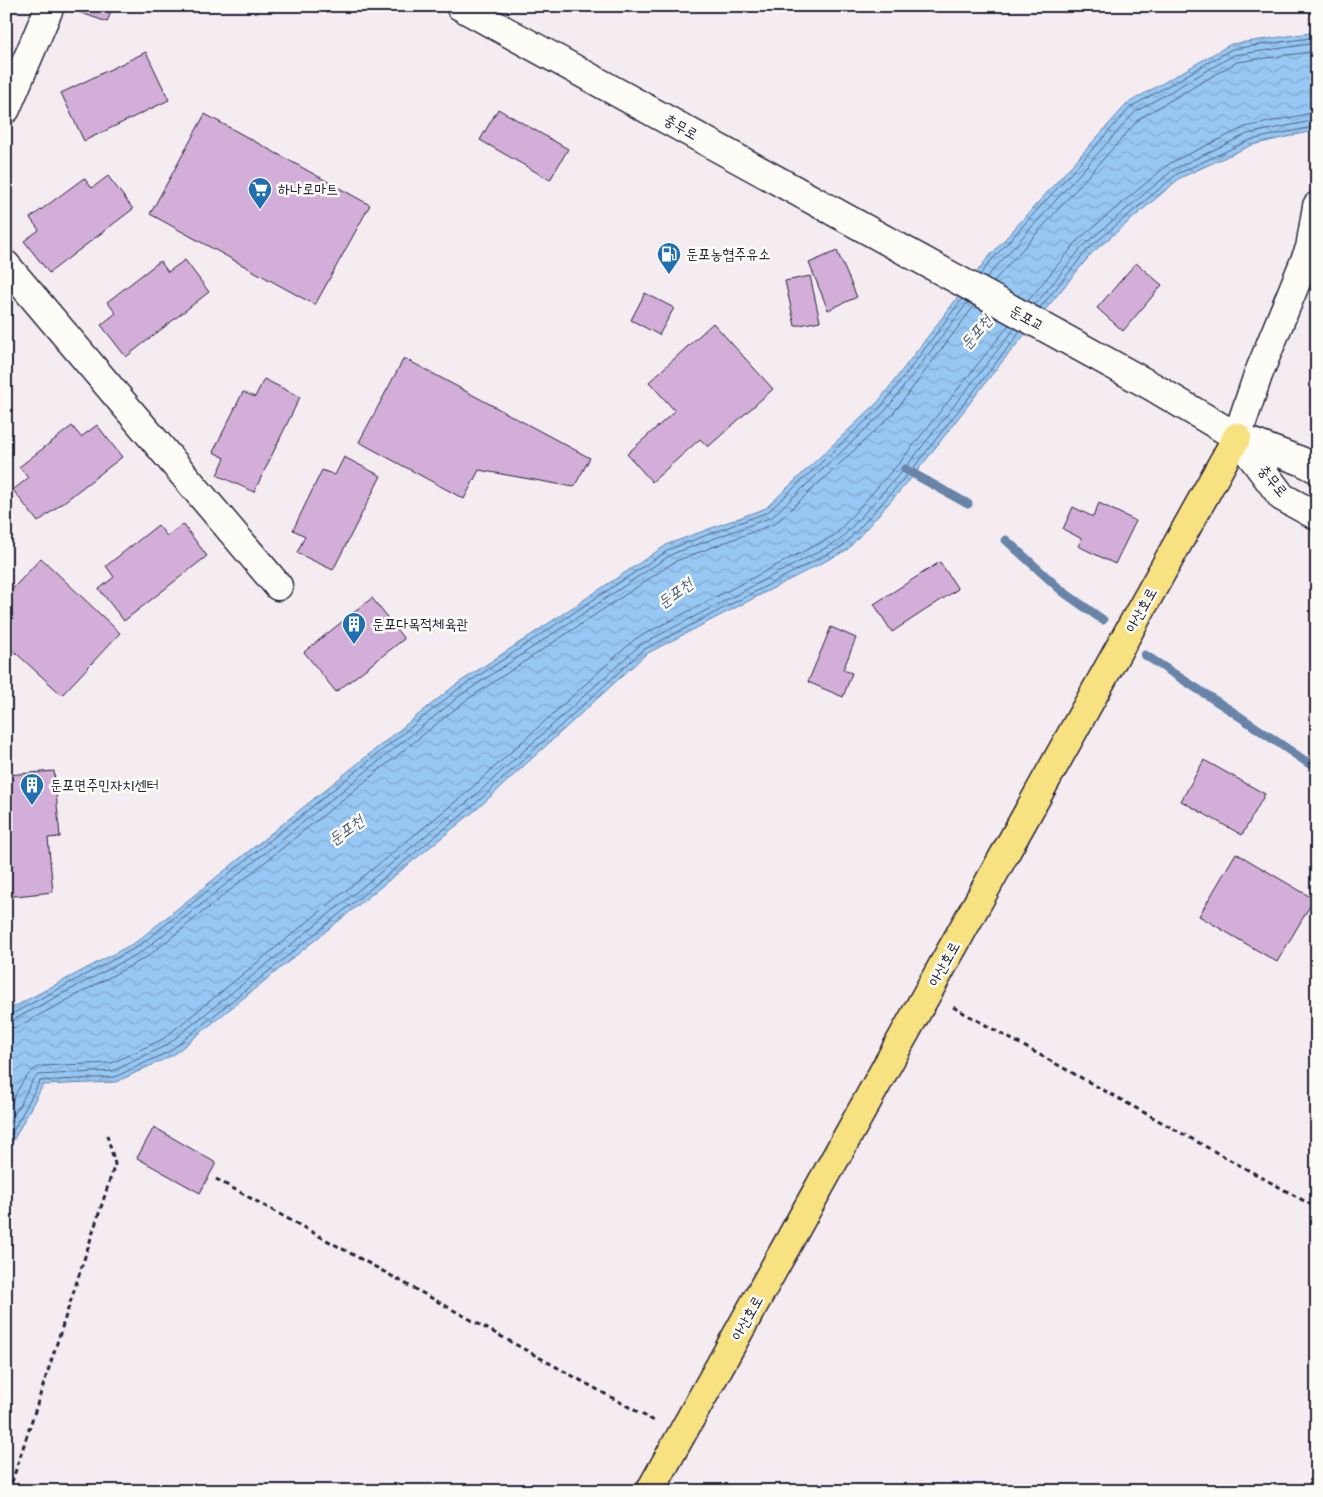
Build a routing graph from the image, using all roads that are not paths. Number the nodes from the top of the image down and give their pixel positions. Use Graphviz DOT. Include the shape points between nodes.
graph roads {
  1 [pos="50,6"];
  2 [pos="460,6"];
  3 [pos="6,109"];
  4 [pos="1317,206"];
  5 [pos="902,249"];
  6 [pos="6,265"];
  7 [pos="1152,387"];
  8 [pos="1237,436"];
  9 [pos="1317,469"];
  10 [pos="1317,516"];
  11 [pos="278,586"];
  12 [pos="650,1491"];
  1 -- 3 [label="street"];
  2 -- 5 [label="street, 충무로"];
  4 -- 8 [label="street" via="1310,248 1258,375"];
  5 -- 7 [label="street, 둔포교"];
  6 -- 11 [label="street"];
  7 -- 8 [label="street, 충무로"];
  8 -- 9 [label="street, 충무로"];
  8 -- 10 [label="street, 충무로" via="1282,497"];
  8 -- 12 [label="main road, 아산호로"];
}
